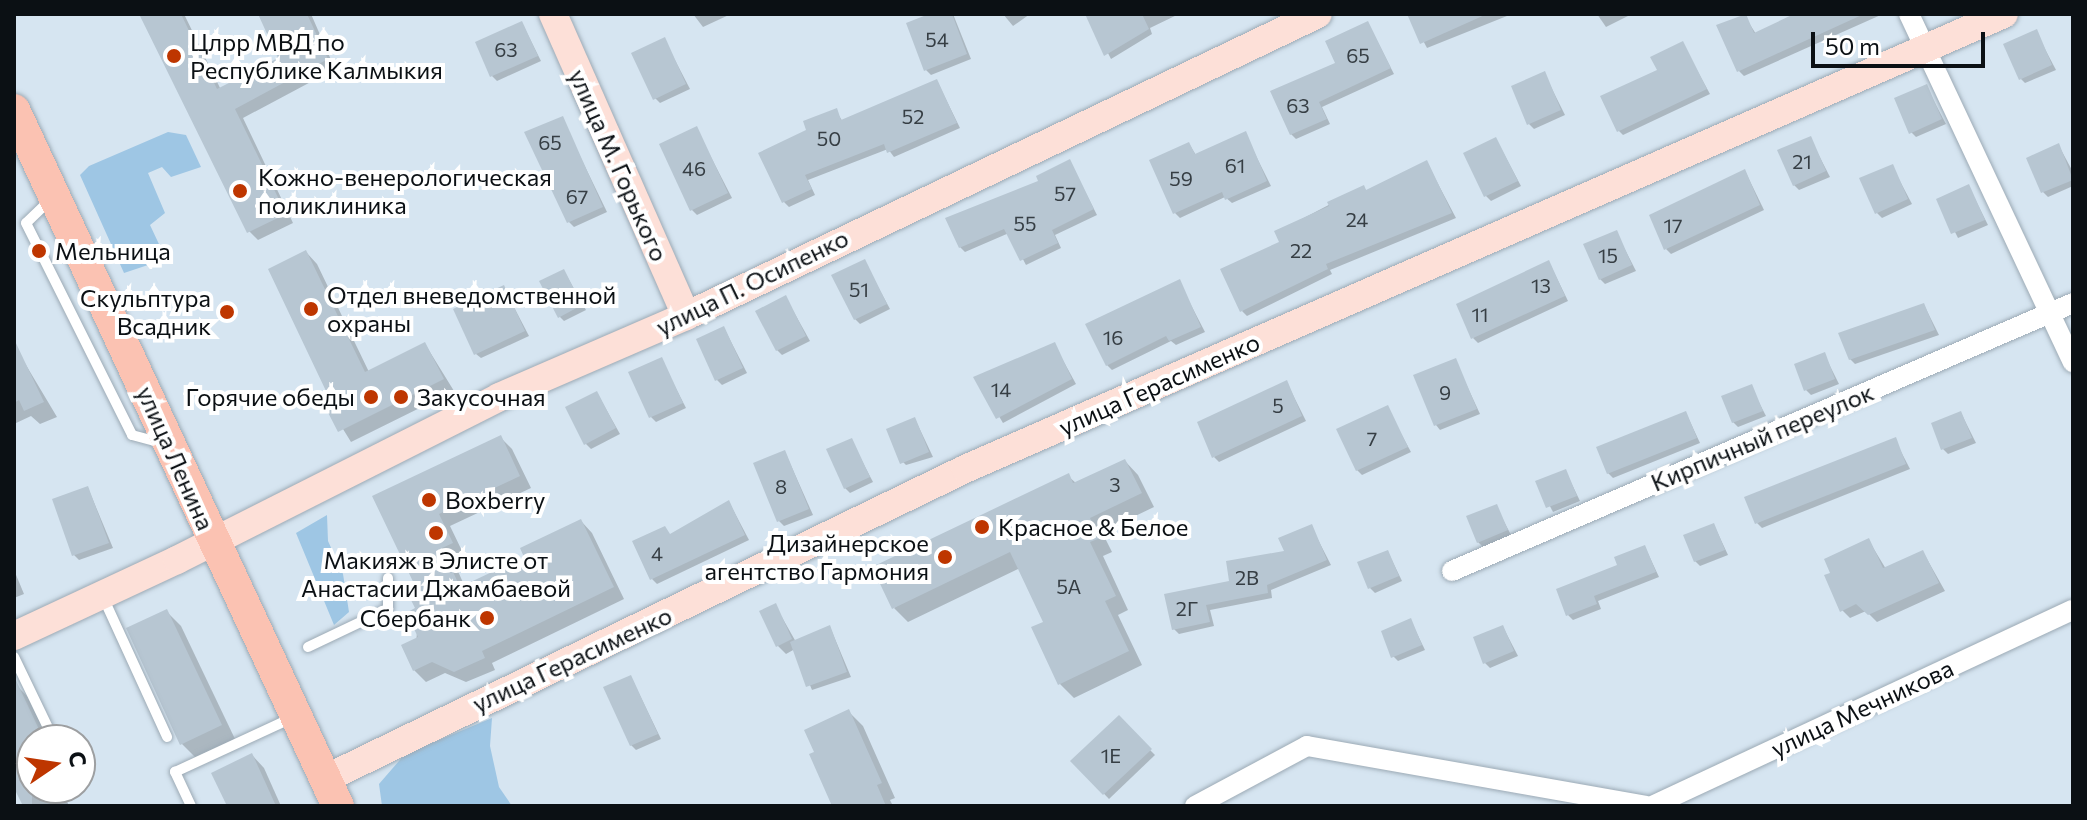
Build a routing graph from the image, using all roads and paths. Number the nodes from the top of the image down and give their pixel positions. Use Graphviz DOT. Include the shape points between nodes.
graph roads {
  1 [pos="553,14"];
  2 [pos="1318,14"];
  3 [pos="1909,14"];
  4 [pos="2004,14"];
  5 [pos="1924,49"];
  6 [pos="14,110"];
  7 [pos="2073,303"];
  8 [pos="2049,313"];
  9 [pos="686,316"];
  10 [pos="2073,362"];
  11 [pos="213,541"];
  12 [pos="1452,571"];
  13 [pos="388,578"];
  14 [pos="102,595"];
  15 [pos="2073,610"];
  16 [pos="14,636"];
  17 [pos="308,647"];
  18 [pos="14,657"];
  19 [pos="18,675"];
  20 [pos="295,717"];
  21 [pos="45,724"];
  22 [pos="167,737"];
  23 [pos="331,792"];
  24 [pos="191,806"];
  25 [pos="1195,806"];
  26 [pos="1649,806"];
  1 -- 9 [label="main road, улица М. Горького"];
  2 -- 9 [label="main road, улица П. Осипенко"];
  3 -- 5 [label="street"];
  4 -- 5 [label="main road, улица Герасименко"];
  5 -- 8 [label="street"];
  5 -- 23 [label="main road, улица Герасименко" via="965,469"];
  6 -- 11 [label="main road, улица Ленина"];
  7 -- 8 [label="street, Кирпичный переулок"];
  8 -- 10 [label="street"];
  8 -- 12 [label="street, Кирпичный переулок"];
  9 -- 11 [label="main road, улица П. Осипенко" via="499,397"];
  11 -- 14 [label="main road, улица П. Осипенко"];
  11 -- 20 [label="main road, улица Ленина"];
  13 -- 17 [label="lane" via="388,609"];
  14 -- 16 [label="main road, улица П. Осипенко"];
  14 -- 22 [label="lane"];
  15 -- 26 [label="street, улица Мечникова"];
  18 -- 19 [label="lane"];
  19 -- 21 [label="lane"];
  20 -- 23 [label="main road, улица Ленина"];
  20 -- 24 [label="lane" via="175,772"];
  25 -- 26 [label="street" via="1307,746"];
}
